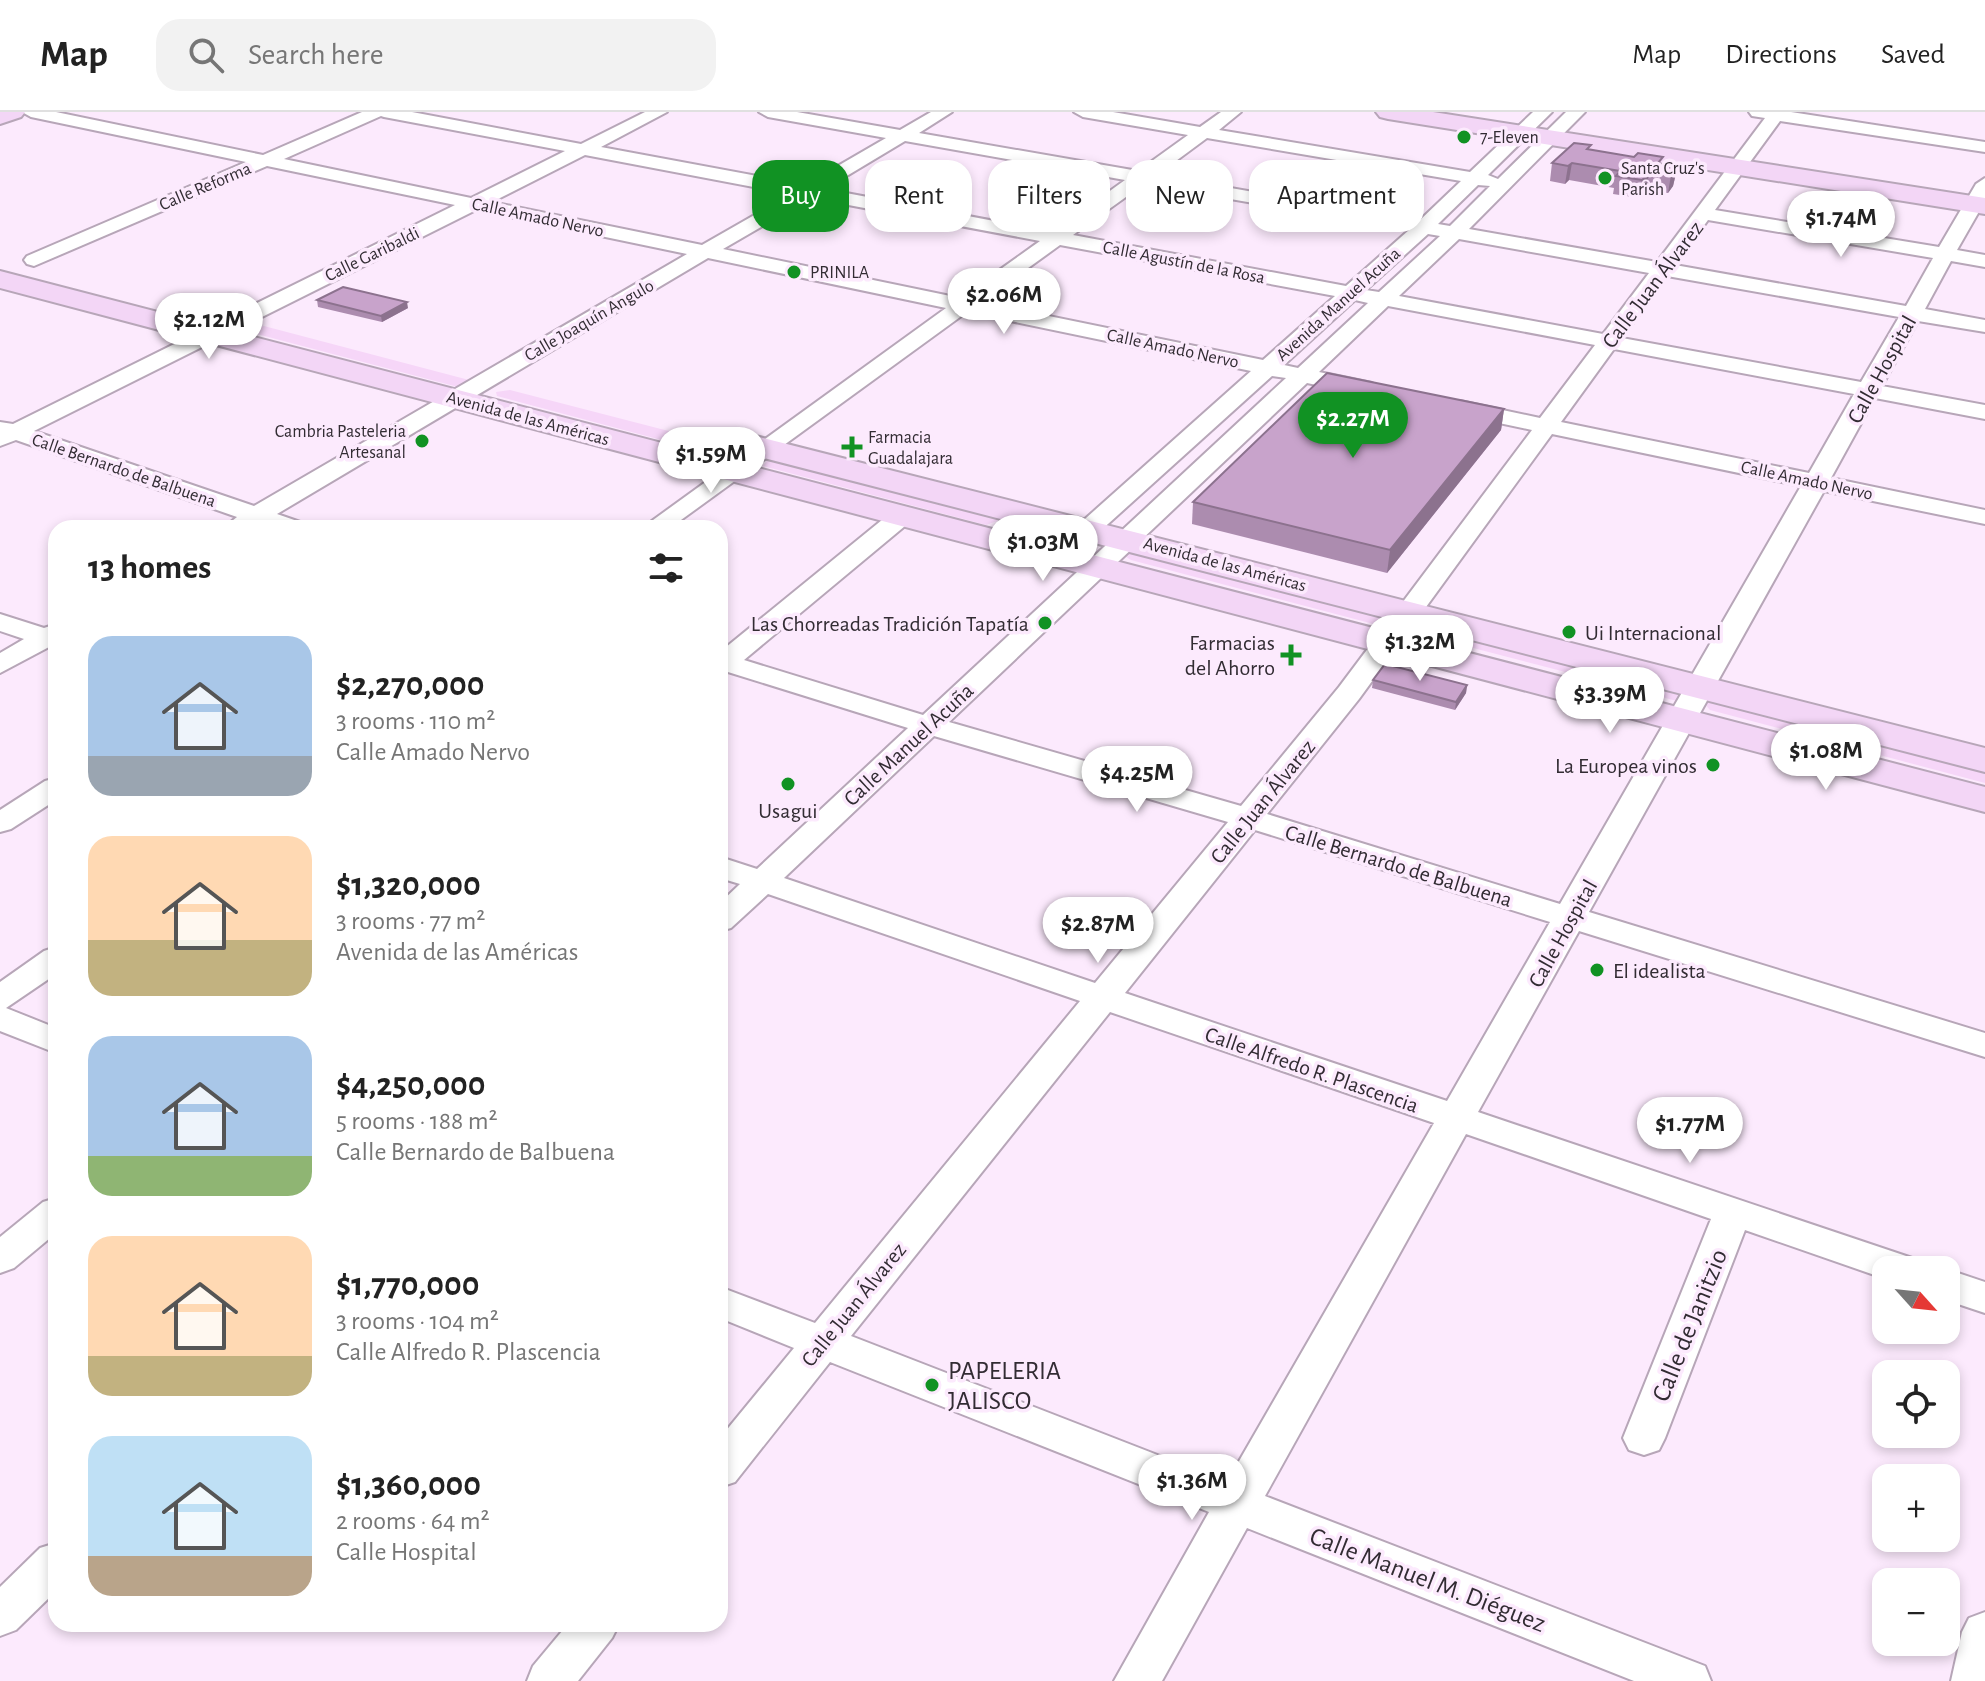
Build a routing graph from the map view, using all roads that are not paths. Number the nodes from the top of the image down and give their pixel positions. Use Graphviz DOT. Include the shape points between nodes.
graph roads {
  1 [pos="13,112"];
  2 [pos="31,112"];
  3 [pos="377,112"];
  4 [pos="384,112"];
  5 [pos="658,112"];
  6 [pos="768,112"];
  7 [pos="943,112"];
  8 [pos="1083,112"];
  9 [pos="1232,112"];
  10 [pos="1388,112"];
  11 [pos="1456,112"];
  12 [pos="1769,113"];
  13 [pos="0,117"];
  14 [pos="1547,124"];
  15 [pos="1204,132"];
  16 [pos="903,136"];
  17 [pos="1985,147"];
  18 [pos="583,149"];
  19 [pos="265,160"];
  20 [pos="1166,160"];
  21 [pos="1742,162"];
  22 [pos="849,167"];
  23 [pos="1126,175"];
  24 [pos="1474,178"];
  25 [pos="752,181"];
  26 [pos="1503,184"];
  27 [pos="1126,189"];
  28 [pos="1982,196"];
  29 [pos="849,199"];
  30 [pos="474,204"];
  31 [pos="1705,214"];
  32 [pos="752,224"];
  33 [pos="1424,227"];
  34 [pos="1424,228"];
  35 [pos="1419,232"];
  36 [pos="1454,233"];
  37 [pos="1057,238"];
  38 [pos="0,252"];
  39 [pos="706,252"];
  40 [pos="1945,255"];
  41 [pos="34,260"];
  42 [pos="1985,261"];
  43 [pos="1662,270"];
  44 [pos="0,278"];
  45 [pos="1350,293"];
  46 [pos="1380,299"];
  47 [pos="200,305"];
  48 [pos="964,305"];
  49 [pos="1912,314"];
  50 [pos="247,316"];
  51 [pos="1985,326"];
  52 [pos="210,334"];
  53 [pos="335,339"];
  54 [pos="1608,341"];
  55 [pos="448,367"];
  56 [pos="1267,368"];
  57 [pos="1301,375"];
  58 [pos="491,378"];
  59 [pos="1869,390"];
  60 [pos="1377,391"];
  61 [pos="458,399"];
  62 [pos="1438,403"];
  63 [pos="1985,412"];
  64 [pos="1546,426"];
  65 [pos="5,432"];
  66 [pos="765,448"];
  67 [pos="733,471"];
  68 [pos="1817,482"];
  69 [pos="902,516"];
  70 [pos="1985,517"];
  71 [pos="240,520"];
  72 [pos="248,520"];
  73 [pos="665,520"];
  74 [pos="1088,529"];
  75 [pos="1127,539"];
  76 [pos="1058,556"];
  77 [pos="1097,566"];
  78 [pos="1410,612"];
  79 [pos="0,622"];
  80 [pos="48,636"];
  81 [pos="48,640"];
  82 [pos="1386,644"];
  83 [pos="728,658"];
  84 [pos="0,665"];
  85 [pos="728,665"];
  86 [pos="1692,704"];
  87 [pos="927,725"];
  88 [pos="1985,760"];
  89 [pos="48,792"];
  90 [pos="1985,800"];
  91 [pos="1248,818"];
  92 [pos="0,823"];
  93 [pos="728,870"];
  94 [pos="762,881"];
  95 [pos="728,913"];
  96 [pos="1569,919"];
  97 [pos="48,964"];
  98 [pos="1103,997"];
  99 [pos="0,999"];
  100 [pos="0,1018"];
  101 [pos="48,1038"];
  102 [pos="1985,1045"];
  103 [pos="1457,1119"];
  104 [pos="1733,1212"];
  105 [pos="48,1219"];
  106 [pos="0,1258"];
  107 [pos="1872,1259"];
  108 [pos="1960,1289"];
  109 [pos="1985,1298"];
  110 [pos="728,1305"];
  111 [pos="822,1342"];
  112 [pos="1644,1438"];
  113 [pos="728,1459"];
  114 [pos="1239,1504"];
  115 [pos="48,1570"];
  116 [pos="0,1616"];
  117 [pos="590,1632"];
  118 [pos="1985,1632"];
  119 [pos="550,1681"];
  120 [pos="1137,1681"];
  121 [pos="1688,1681"];
  122 [pos="1974,1681"];
  1 -- 13 [label="main road"];
  2 -- 19 [label="street, Calle Amado Nervo"];
  3 -- 19 [label="street, Calle Reforma"];
  4 -- 18 [label="street, Calle Agustín de la Rosa"];
  5 -- 18 [label="street, Calle Garibaldi"];
  6 -- 16 [label="street"];
  7 -- 16 [label="street, Calle Joaquín Angulo"];
  8 -- 15 [label="street"];
  9 -- 15 [label="street"];
  10 -- 14 [label="main road"];
  11 -- 14 [label="main road"];
  12 -- 17 [label="street"];
  12 -- 21 [label="street, Calle Juan Álvarez"];
  14 -- 21 [label="main road"];
  14 -- 24 [label="street, Avenida Manuel Acuña"];
  14 -- 26 [label="street, Avenida Manuel Acuña"];
  15 -- 20 [label="street"];
  15 -- 24 [label="street"];
  16 -- 22 [label="street, Calle Joaquín Angulo"];
  16 -- 23 [label="street"];
  18 -- 25 [label="street, Calle Agustín de la Rosa"];
  18 -- 30 [label="street, Calle Garibaldi"];
  19 -- 30 [label="street, Calle Amado Nervo"];
  19 -- 41 [label="street, Calle Reforma"];
  21 -- 28 [label="main road"];
  21 -- 31 [label="street, Calle Juan Álvarez"];
  24 -- 26 [label="street"];
  24 -- 33 [label="street, Avenida Manuel Acuña"];
  26 -- 36 [label="street, Avenida Manuel Acuña"];
  27 -- 37 [label="street"];
  28 -- 40 [label="street, Calle Hospital"];
  29 -- 37 [label="street, Calle Agustín de la Rosa"];
  30 -- 39 [label="street, Calle Amado Nervo"];
  30 -- 50 [label="street, Calle Garibaldi"];
  31 -- 40 [label="street"];
  31 -- 43 [label="street, Calle Juan Álvarez"];
  32 -- 39 [label="street, Calle Joaquín Angulo"];
  34 -- 36 [label="street"];
  35 -- 45 [label="street, Avenida Manuel Acuña"];
  36 -- 43 [label="street"];
  36 -- 46 [label="street, Avenida Manuel Acuña"];
  37 -- 45 [label="street, Calle Agustín de la Rosa"];
  37 -- 48 [label="street"];
  38 -- 41 [label="main road"];
  39 -- 48 [label="street, Calle Amado Nervo"];
  39 -- 58 [label="street, Calle Joaquín Angulo"];
  40 -- 42 [label="street"];
  40 -- 49 [label="street, Calle Hospital"];
  41 -- 47 [label="main road"];
  43 -- 49 [label="street"];
  43 -- 54 [label="street, Calle Juan Álvarez"];
  44 -- 47 [label="main road" via="29,275 127,298"];
  44 -- 52 [label="main road, Avenida de las Américas"];
  45 -- 46 [label="street, Calle Agustín de la Rosa"];
  45 -- 56 [label="street, Avenida Manuel Acuña"];
  46 -- 54 [label="street, Calle Agustín de la Rosa"];
  46 -- 57 [label="street, Avenida Manuel Acuña"];
  47 -- 50 [label="main road"];
  48 -- 56 [label="street, Calle Amado Nervo"];
  48 -- 66 [label="street"];
  49 -- 51 [label="street"];
  49 -- 59 [label="street, Calle Hospital"];
  50 -- 52 [label="street, Calle Garibaldi"];
  50 -- 53 [label="main road"];
  52 -- 61 [label="main road, Avenida de las Américas"];
  52 -- 65 [label="street, Calle Garibaldi"];
  54 -- 59 [label="street, Calle Agustín de la Rosa"];
  54 -- 64 [label="street, Calle Juan Álvarez"];
  55 -- 58 [label="main road, Avenida de las Américas"];
  56 -- 57 [label="street, Calle Amado Nervo"];
  56 -- 74 [label="street, Avenida Manuel Acuña"];
  57 -- 60 [label="street, Calle Amado Nervo"];
  57 -- 75 [label="street, Avenida Manuel Acuña"];
  58 -- 61 [label="street, Calle Joaquín Angulo"];
  58 -- 66 [label="main road, Avenida de las Américas"];
  59 -- 63 [label="street, Calle Agustín de la Rosa"];
  59 -- 68 [label="street, Calle Hospital"];
  61 -- 67 [label="main road, Avenida de las Américas"];
  61 -- 72 [label="street, Calle Joaquín Angulo"];
  62 -- 64 [label="street, Calle Amado Nervo"];
  64 -- 68 [label="street, Calle Amado Nervo"];
  64 -- 78 [label="street, Calle Juan Álvarez"];
  65 -- 71 [label="street, Calle Bernardo de Balbuena"];
  66 -- 67 [label="street"];
  66 -- 74 [label="main road, Avenida de las Américas"];
  67 -- 69 [label="main road, Avenida de las Américas"];
  67 -- 73 [label="street"];
  68 -- 70 [label="street, Calle Amado Nervo"];
  68 -- 86 [label="street, Calle Hospital"];
  69 -- 76 [label="main road, Avenida de las Américas"];
  69 -- 83 [label="street"];
  74 -- 75 [label="main road, Avenida de las Américas"];
  74 -- 76 [label="street, Avenida Manuel Acuña"];
  75 -- 77 [label="street, Avenida Manuel Acuña"];
  75 -- 78 [label="main road, Avenida de las Américas"];
  76 -- 77 [label="main road, Avenida de las Américas"];
  77 -- 82 [label="main road, Avenida de las Américas"];
  77 -- 87 [label="street, Calle Manuel Acuña"];
  78 -- 82 [label="street, Calle Juan Álvarez"];
  78 -- 86 [label="main road, Avenida de las Américas"];
  79 -- 80 [label="street"];
  81 -- 84 [label="street"];
  82 -- 86 [label="main road, Avenida de las Américas"];
  82 -- 91 [label="street, Calle Juan Álvarez"];
  85 -- 87 [label="street, Calle Bernardo de Balbuena"];
  86 -- 88 [label="main road, Avenida de las Américas"];
  86 -- 90 [label="main road, Avenida de las Américas"];
  86 -- 96 [label="street, Calle Hospital"];
  87 -- 91 [label="street, Calle Bernardo de Balbuena"];
  87 -- 94 [label="street, Calle Manuel Acuña"];
  89 -- 92 [label="street"];
  91 -- 96 [label="street, Calle Bernardo de Balbuena"];
  91 -- 98 [label="street, Calle Juan Álvarez"];
  93 -- 94 [label="street, Calle Alfredo R. Plascencia"];
  94 -- 95 [label="street, Calle Manuel Acuña"];
  94 -- 98 [label="street, Calle Alfredo R. Plascencia"];
  96 -- 102 [label="street, Calle Bernardo de Balbuena"];
  96 -- 103 [label="street, Calle Hospital"];
  97 -- 99 [label="street"];
  98 -- 103 [label="street, Calle Alfredo R. Plascencia"];
  98 -- 111 [label="street, Calle Juan Álvarez"];
  100 -- 101 [label="street"];
  103 -- 104 [label="street, Calle Alfredo R. Plascencia"];
  103 -- 114 [label="street, Calle Hospital"];
  104 -- 107 [label="street, Calle Alfredo R. Plascencia"];
  104 -- 112 [label="street, Calle de Janitzio"];
  105 -- 106 [label="street"];
  108 -- 109 [label="street"];
  110 -- 111 [label="street, Calle Manuel M. Diéguez"];
  111 -- 113 [label="street, Calle Juan Álvarez"];
  111 -- 114 [label="street, Calle Manuel M. Diéguez"];
  114 -- 120 [label="street, Calle Hospital"];
  114 -- 121 [label="street, Calle Manuel M. Diéguez"];
  115 -- 116 [label="street"];
  117 -- 119 [label="street"];
  118 -- 122 [label="street"];
}
